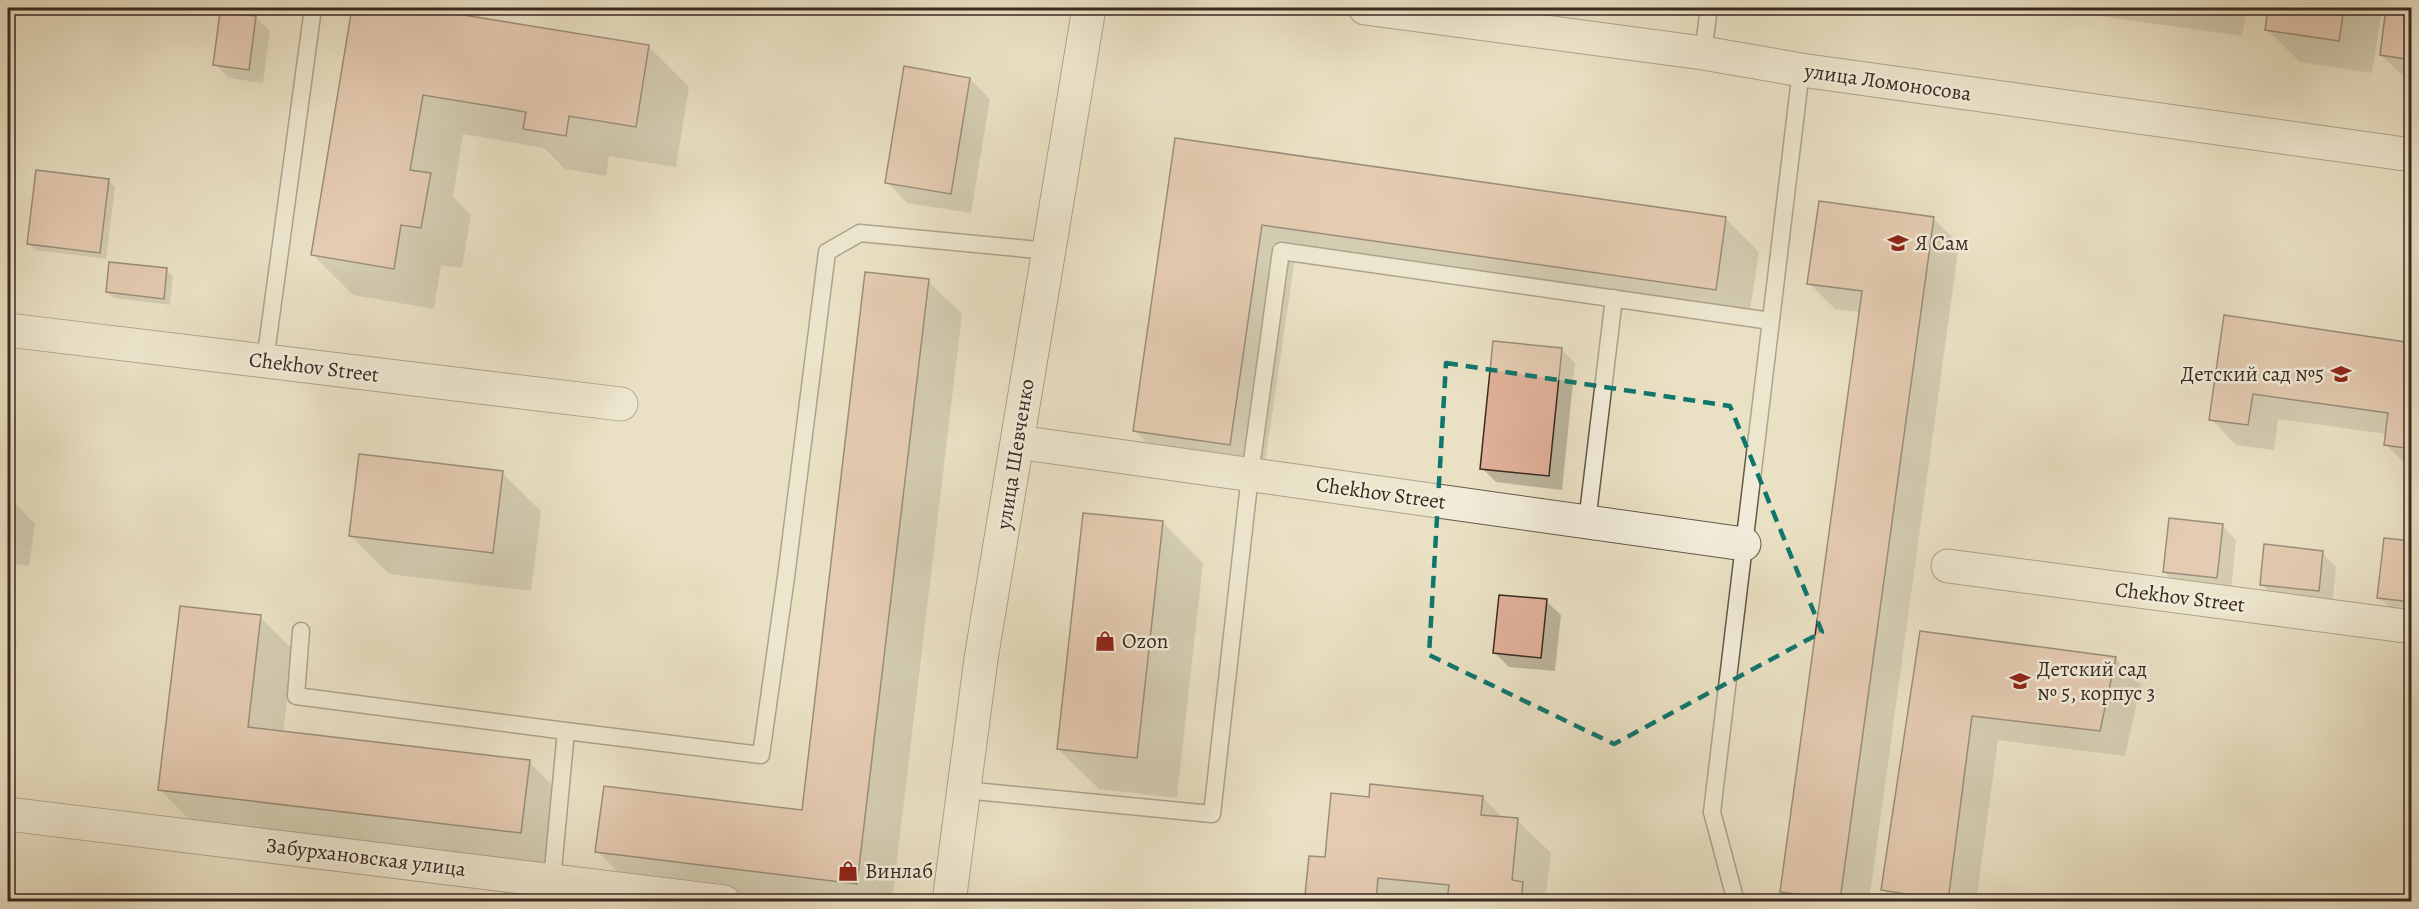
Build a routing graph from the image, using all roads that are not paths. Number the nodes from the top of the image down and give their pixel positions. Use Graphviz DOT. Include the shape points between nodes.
graph roads {
  1 [pos="313,8"];
  2 [pos="1089,8"];
  3 [pos="1365,8"];
  4 [pos="1709,8"];
  5 [pos="1703,53"];
  6 [pos="1801,69"];
  7 [pos="2412,155"];
  8 [pos="1049,251"];
  9 [pos="1614,298"];
  10 [pos="1771,321"];
  11 [pos="8,330"];
  12 [pos="265,361"];
  13 [pos="621,404"];
  14 [pos="1018,441"];
  15 [pos="1250,475"];
  16 [pos="1587,522"];
  17 [pos="1744,544"];
  18 [pos="1948,567"];
  19 [pos="2412,627"];
  20 [pos="301,631"];
  21 [pos="566,731"];
  22 [pos="964,790"];
  23 [pos="8,814"];
  24 [pos="552,880"];
  25 [pos="724,902"];
  26 [pos="949,902"];
  27 [pos="1736,902"];
  1 -- 12 [label="lane"];
  2 -- 8 [label="street, улица Шевченко"];
  3 -- 5 [label="street, улица Ломоносова"];
  4 -- 5 [label="lane"];
  5 -- 6 [label="street, улица Ломоносова"];
  6 -- 7 [label="street, улица Ломоносова"];
  6 -- 10 [label="lane"];
  8 -- 14 [label="street, улица Шевченко"];
  8 -- 21 [label="lane" via="860,233 827,252 761,756"];
  9 -- 10 [label="lane"];
  9 -- 15 [label="lane" via="1281,251"];
  9 -- 16 [label="lane"];
  10 -- 17 [label="lane"];
  11 -- 12 [label="street, Chekhov Street"];
  12 -- 13 [label="street, Chekhov Street"];
  14 -- 15 [label="street, Chekhov Street"];
  14 -- 22 [label="street, улица Шевченко" via="981,659"];
  15 -- 16 [label="street, Chekhov Street"];
  15 -- 22 [label="lane" via="1212,814"];
  16 -- 17 [label="street, Chekhov Street"];
  17 -- 27 [label="lane" via="1712,812"];
  18 -- 19 [label="street, Chekhov Street"];
  20 -- 21 [label="lane" via="296,696"];
  21 -- 24 [label="lane"];
  22 -- 26 [label="street, улица Шевченко"];
  23 -- 24 [label="street, Забурхановская улица"];
  24 -- 25 [label="street, Забурхановская улица"];
}
